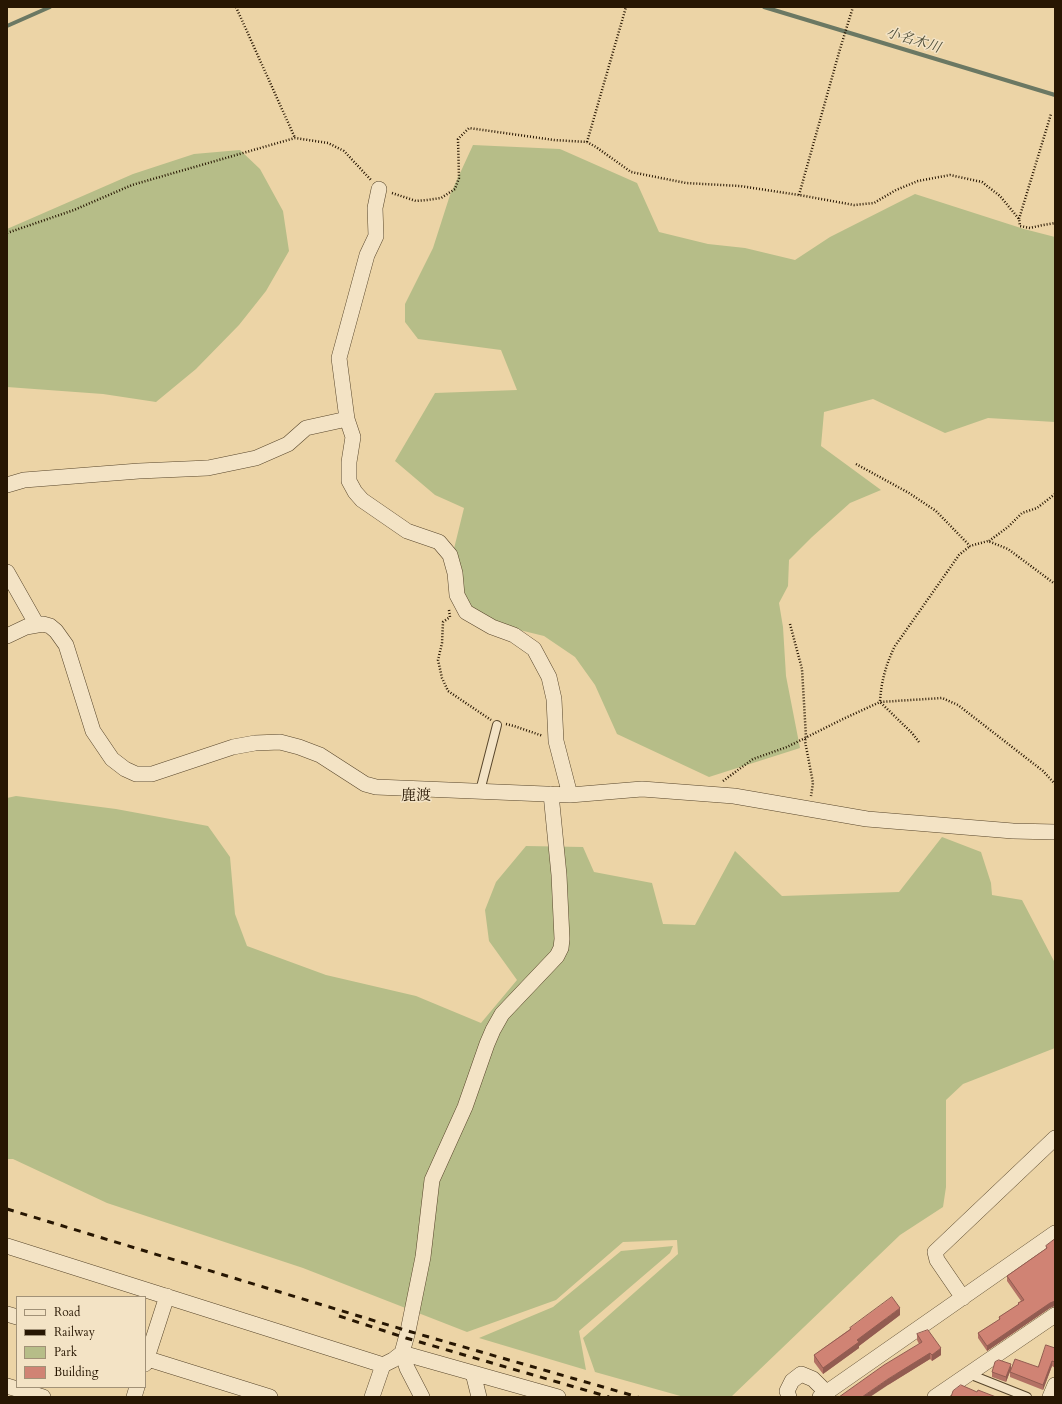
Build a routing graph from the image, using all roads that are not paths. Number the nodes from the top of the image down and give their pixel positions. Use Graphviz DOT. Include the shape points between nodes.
graph roads {
  1 [pos="379,188"];
  2 [pos="347,419"];
  3 [pos="7,485"];
  4 [pos="7,572"];
  5 [pos="37,625"];
  6 [pos="7,636"];
  7 [pos="497,724"];
  8 [pos="480,791"];
  9 [pos="551,794"];
  10 [pos="570,794"];
  11 [pos="1055,832"];
  12 [pos="1055,1138"];
  13 [pos="1055,1233"];
  14 [pos="7,1246"];
  15 [pos="167,1296"];
  16 [pos="963,1298"];
  17 [pos="1055,1315"];
  18 [pos="402,1353"];
  19 [pos="146,1360"];
  20 [pos="383,1365"];
  21 [pos="473,1373"];
  22 [pos="969,1374"];
  23 [pos="1055,1385"];
  24 [pos="7,1386"];
  25 [pos="540,1395"];
  26 [pos="823,1395"];
  27 [pos="42,1397"];
  28 [pos="270,1397"];
  29 [pos="372,1397"];
  30 [pos="422,1397"];
  31 [pos="479,1397"];
  32 [pos="558,1397"];
  33 [pos="789,1397"];
  34 [pos="936,1397"];
  35 [pos="1027,1397"];
  36 [pos="1050,1397"];
  1 -- 2 [label="street" via="374,208 376,236 367,255 339,358"];
  2 -- 3 [label="street" via="306,428 288,444 256,458 208,468 24,480"];
  2 -- 10 [label="street" via="353,437 349,481 355,492 362,500 407,532 439,542 450,555 457,595 466,612 492,627 514,635 534,649 549,677 554,699 556,741"];
  4 -- 5 [label="street"];
  5 -- 6 [label="street"];
  5 -- 8 [label="street" via="50,626 66,645 93,731 112,759 136,774 152,774 233,747 280,742 320,755 365,784 376,787"];
  7 -- 8 [label="lane"];
  8 -- 9 [label="street"];
  9 -- 10 [label="street"];
  9 -- 18 [label="street" via="559,875 561,948 557,956 502,1014 493,1030 465,1107 432,1180 423,1257"];
  10 -- 11 [label="street" via="642,789 734,796 867,818 1013,832"];
  12 -- 16 [label="street" via="935,1252 937,1260"];
  13 -- 16 [label="street"];
  14 -- 15 [label="street"];
  15 -- 19 [label="street"];
  15 -- 20 [label="street"];
  16 -- 26 [label="street"];
  17 -- 22 [label="street"];
  18 -- 20 [label="street"];
  18 -- 21 [label="street"];
  18 -- 30 [label="street"];
  19 -- 28 [label="street"];
  20 -- 29 [label="street"];
  21 -- 25 [label="street"];
  21 -- 31 [label="street"];
  22 -- 34 [label="street"];
  22 -- 35 [label="lane"];
  23 -- 36 [label="street"];
  24 -- 27 [label="street"];
  25 -- 32 [label="street"];
  26 -- 33 [label="street" via="813,1379 801,1374 792,1381 787,1391"];
}
